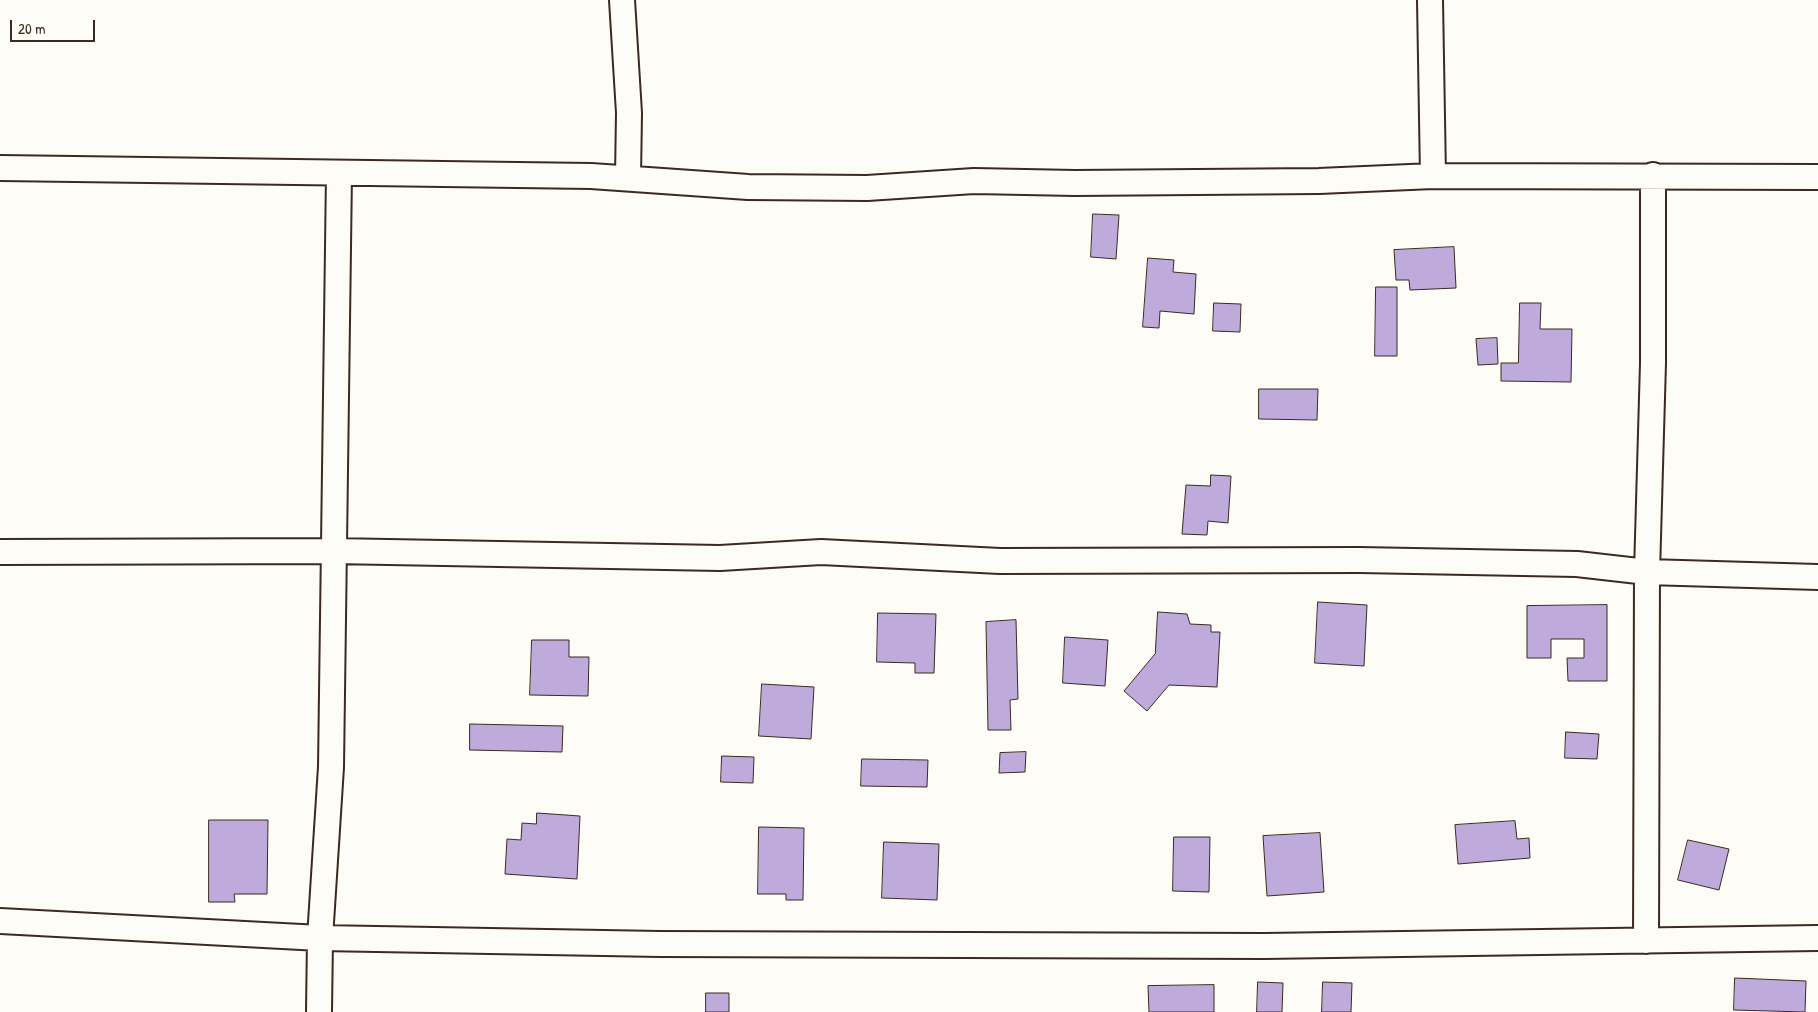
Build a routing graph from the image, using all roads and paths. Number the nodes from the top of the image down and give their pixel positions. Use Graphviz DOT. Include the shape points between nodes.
graph roads {
  1 [pos="622,0"];
  2 [pos="1430,0"];
  3 [pos="0,168"];
  4 [pos="339,173"];
  5 [pos="1652,175"];
  6 [pos="1433,176"];
  7 [pos="628,177"];
  8 [pos="1818,177"];
  9 [pos="333,551"];
  10 [pos="0,552"];
  11 [pos="1647,572"];
  12 [pos="1818,576"];
  13 [pos="0,921"];
  14 [pos="320,938"];
  15 [pos="1818,938"];
  16 [pos="1646,941"];
  17 [pos="319,1012"];
  1 -- 7 [label="street" via="629,113"];
  2 -- 6 [label="street"];
  3 -- 4 [label="street"];
  4 -- 7 [label="street"];
  4 -- 9 [label="street"];
  5 -- 6 [label="street"];
  5 -- 8 [label="street"];
  5 -- 11 [label="street" via="1653,363"];
  6 -- 7 [label="street" via="1319,181 974,181 867,188 748,187"];
  9 -- 10 [label="street"];
  9 -- 11 [label="street" via="720,558 821,552 1000,561 1369,560 1577,564"];
  9 -- 14 [label="street" via="330,767"];
  11 -- 12 [label="street"];
  11 -- 16 [label="street"];
  13 -- 14 [label="street"];
  14 -- 16 [label="street" via="1108,946"];
  14 -- 17 [label="street"];
  15 -- 16 [label="street"];
}
